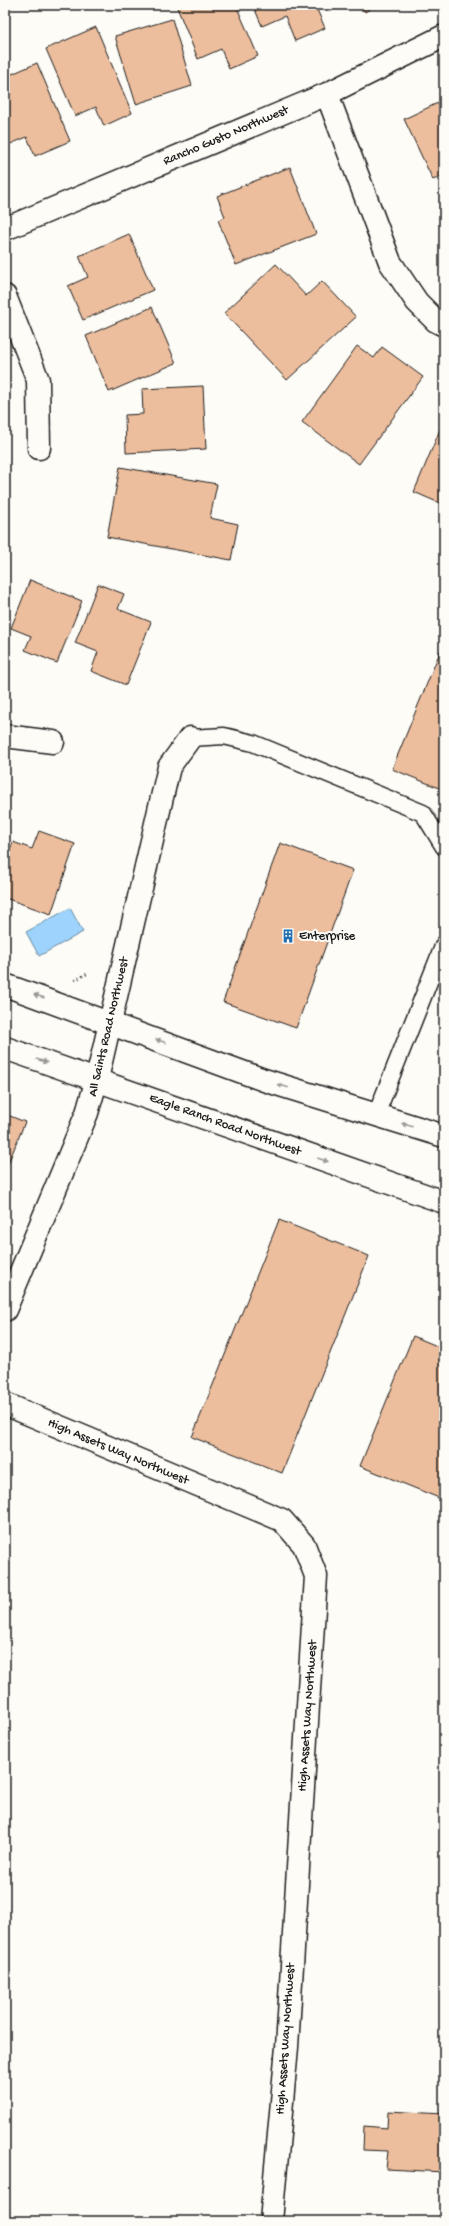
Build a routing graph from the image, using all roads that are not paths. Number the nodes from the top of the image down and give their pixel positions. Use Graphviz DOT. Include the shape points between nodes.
graph roads {
  1 [pos="444,36"];
  2 [pos="327,94"];
  3 [pos="5,229"];
  4 [pos="5,296"];
  5 [pos="444,325"];
  6 [pos="39,448"];
  7 [pos="5,736"];
  8 [pos="190,738"];
  9 [pos="53,742"];
  10 [pos="444,847"];
  11 [pos="444,944"];
  12 [pos="5,985"];
  13 [pos="110,1023"];
  14 [pos="5,1048"];
  15 [pos="97,1079"];
  16 [pos="376,1115"];
  17 [pos="444,1136"];
  18 [pos="444,1202"];
  19 [pos="5,1310"];
  20 [pos="5,1404"];
  21 [pos="271,2221"];
  1 -- 2 [label="street, Rancho Gusto Northwest"];
  2 -- 3 [label="street, Rancho Gusto Northwest"];
  2 -- 5 [label="street" via="390,262 417,302 436,321"];
  4 -- 6 [label="street" via="38,380"];
  7 -- 9 [label="street"];
  8 -- 10 [label="lane" via="224,736 253,743 423,813"];
  8 -- 13 [label="street, All Saints Road Northwest" via="169,767"];
  11 -- 16 [label="lane"];
  13 -- 12 [label="street, one-way"];
  13 -- 15 [label="street, All Saints Road Northwest"];
  16 -- 13 [label="street, one-way" via="264,1080"];
  14 -- 15 [label="street, Eagle Ranch Road Northwest, one-way"];
  15 -- 18 [label="street, Eagle Ranch Road Northwest, one-way"];
  15 -- 19 [label="street, All Saints Road Northwest" via="87,1113"];
  17 -- 16 [label="street, one-way"];
  20 -- 21 [label="street, High Assets Way Northwest" via="282,1520 304,1545 316,1576 287,2047"];
}
